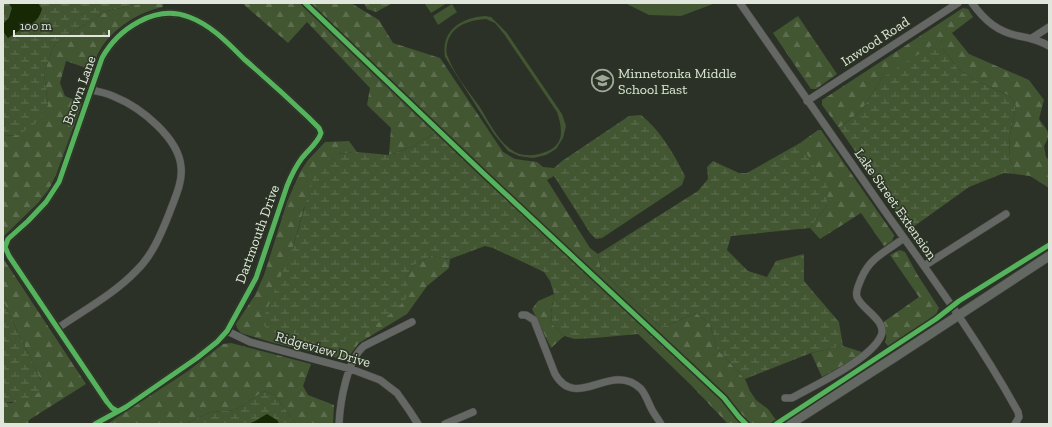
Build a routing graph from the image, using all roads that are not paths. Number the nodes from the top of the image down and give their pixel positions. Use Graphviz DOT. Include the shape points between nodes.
graph roads {
  1 [pos="740,3"];
  2 [pos="958,3"];
  3 [pos="972,3"];
  4 [pos="1049,27"];
  5 [pos="1032,38"];
  6 [pos="1049,46"];
  7 [pos="92,90"];
  8 [pos="807,101"];
  9 [pos="321,133"];
  10 [pos="1006,214"];
  11 [pos="904,238"];
  12 [pos="1049,256"];
  13 [pos="924,266"];
  14 [pos="522,315"];
  15 [pos="958,315"];
  16 [pos="412,322"];
  17 [pos="58,328"];
  18 [pos="227,331"];
  19 [pos="351,369"];
  20 [pos="785,398"];
  21 [pos="117,411"];
  22 [pos="473,412"];
  23 [pos="94,424"];
  24 [pos="339,424"];
  25 [pos="418,424"];
  26 [pos="445,424"];
  27 [pos="661,424"];
  28 [pos="790,424"];
  29 [pos="1015,424"];
  1 -- 8 [label="street, Lake Street Extension"];
  2 -- 8 [label="street, Inwood Road"];
  3 -- 5 [label="street" via="986,21 996,28 1007,34"];
  4 -- 5 [label="street"];
  5 -- 6 [label="street"];
  7 -- 9 [label="street, Brown Lane" via="102,58 123,32 150,16 179,14 188,16 220,37 308,117"];
  7 -- 17 [label="street, Brown Lane" via="53,193 6,244 9,256"];
  7 -- 17 [label="street" via="116,97 131,105 163,131 180,160 181,176 162,233 137,270 118,288"];
  8 -- 11 [label="street, Lake Street Extension"];
  9 -- 18 [label="street, Dartmouth Drive" via="293,172 256,278"];
  10 -- 13 [label="street"];
  11 -- 13 [label="street, Lake Street Extension"];
  11 -- 20 [label="street" via="874,260 862,275 857,290 857,297 878,320 881,336 857,362 792,398"];
  12 -- 15 [label="main road"];
  13 -- 15 [label="street, Lake Street Extension"];
  14 -- 27 [label="street" via="534,320 555,374 564,385 578,389 610,380 626,381 641,390"];
  15 -- 28 [label="main road"];
  15 -- 29 [label="street, Lake Street Extension" via="1018,412 1019,417"];
  16 -- 19 [label="street" via="364,346 355,356"];
  17 -- 21 [label="street" via="107,402"];
  18 -- 19 [label="street, Ridgeview Drive" via="250,342"];
  18 -- 21 [label="street, Dartmouth Drive" via="196,358"];
  19 -- 24 [label="street" via="343,392"];
  19 -- 25 [label="street, Ridgeview Drive" via="388,386 403,400"];
  21 -- 23 [label="street, Dartmouth Drive"];
  22 -- 26 [label="street"];
}
